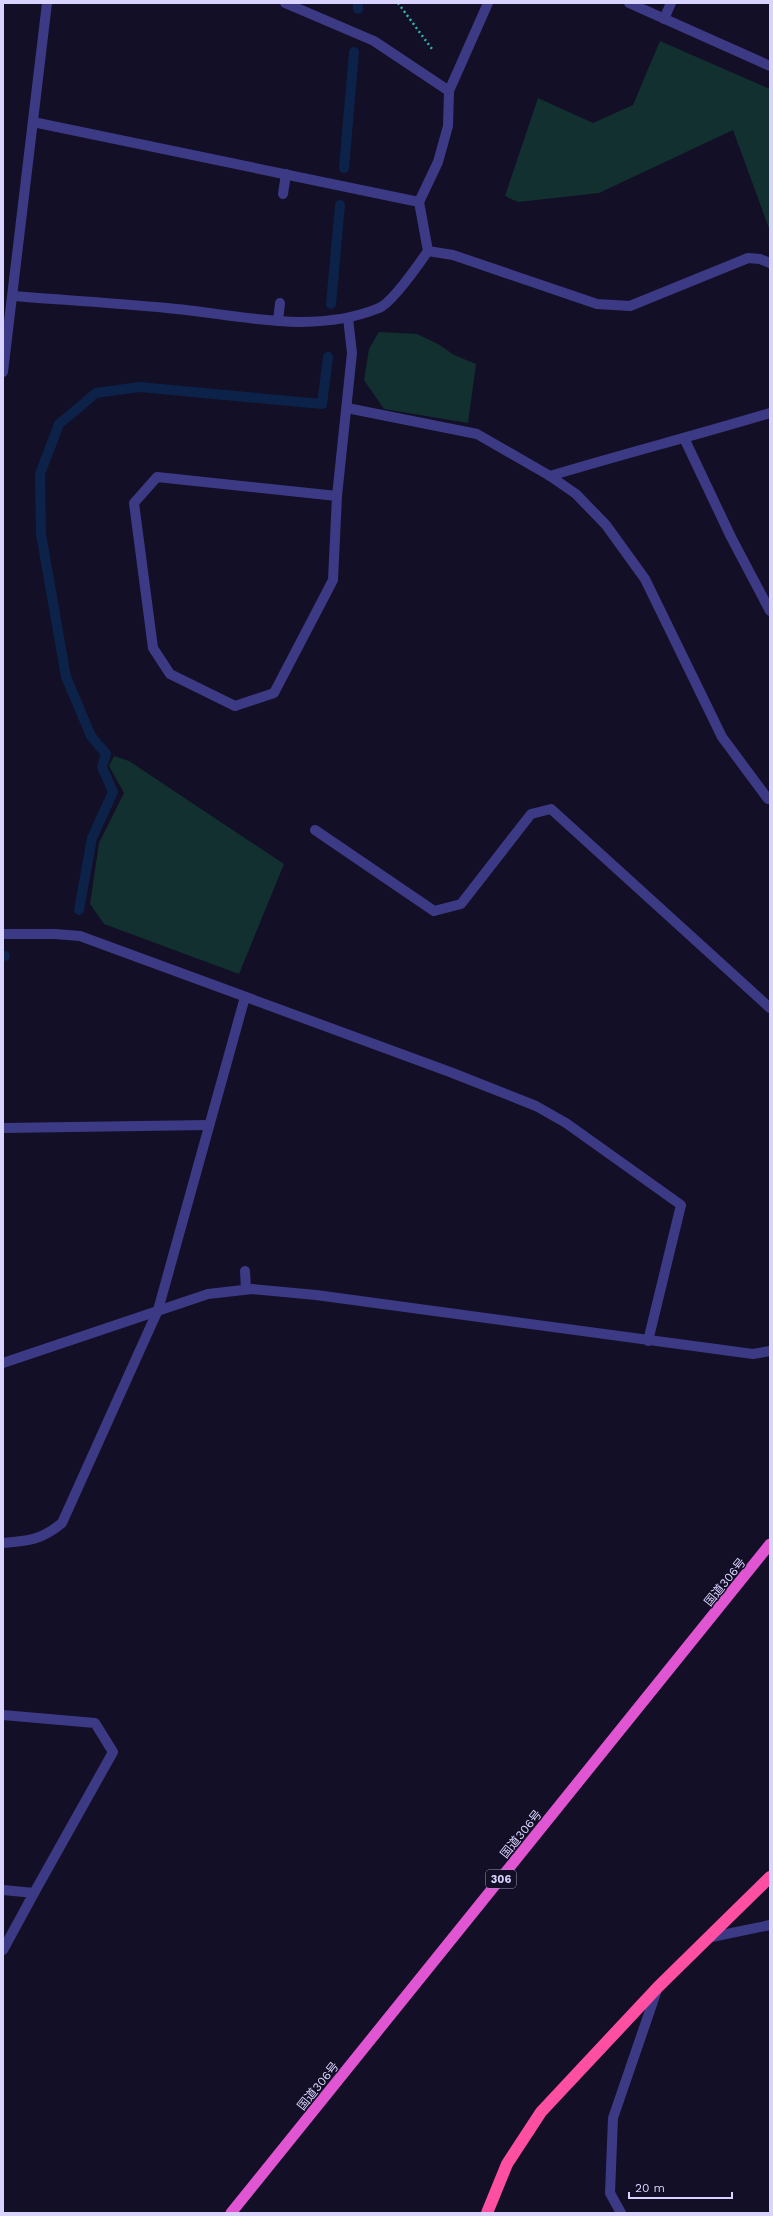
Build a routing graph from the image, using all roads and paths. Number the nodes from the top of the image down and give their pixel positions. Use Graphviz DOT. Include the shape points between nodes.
graph roads {
  1 [pos="47,3"];
  2 [pos="285,3"];
  3 [pos="398,3"];
  4 [pos="488,3"];
  5 [pos="629,3"];
  6 [pos="671,3"];
  7 [pos="664,19"];
  8 [pos="432,49"];
  9 [pos="770,66"];
  10 [pos="449,91"];
  11 [pos="33,122"];
  12 [pos="286,174"];
  13 [pos="283,194"];
  14 [pos="419,202"];
  15 [pos="428,251"];
  16 [pos="770,263"];
  17 [pos="13,296"];
  18 [pos="280,303"];
  19 [pos="348,318"];
  20 [pos="278,321"];
  21 [pos="3,372"];
  22 [pos="347,408"];
  23 [pos="770,413"];
  24 [pos="684,438"];
  25 [pos="550,476"];
  26 [pos="337,496"];
  27 [pos="770,610"];
  28 [pos="769,799"];
  29 [pos="314,830"];
  30 [pos="3,934"];
  31 [pos="245,997"];
  32 [pos="770,1008"];
  33 [pos="209,1125"];
  34 [pos="3,1128"];
  35 [pos="244,1271"];
  36 [pos="246,1289"];
  37 [pos="158,1310"];
  38 [pos="648,1341"];
  39 [pos="770,1351"];
  40 [pos="3,1363"];
  41 [pos="3,1543"];
  42 [pos="770,1544"];
  43 [pos="3,1715"];
  44 [pos="770,1877"];
  45 [pos="3,1890"];
  46 [pos="34,1893"];
  47 [pos="770,1925"];
  48 [pos="707,1938"];
  49 [pos="3,1950"];
  50 [pos="658,1987"];
  51 [pos="231,2213"];
  52 [pos="487,2213"];
  53 [pos="621,2213"];
  1 -- 11 [label="street"];
  2 -- 10 [label="street" via="374,40"];
  3 -- 8 [label="path"];
  4 -- 10 [label="street"];
  5 -- 7 [label="street"];
  6 -- 7 [label="street"];
  7 -- 9 [label="street"];
  10 -- 14 [label="street" via="448,126 438,162"];
  11 -- 12 [label="street"];
  11 -- 17 [label="street"];
  12 -- 13 [label="street"];
  12 -- 14 [label="street"];
  14 -- 15 [label="street"];
  15 -- 16 [label="street" via="453,255 597,304 630,306 748,258"];
  15 -- 19 [label="street" via="411,275 381,308"];
  17 -- 20 [label="street" via="167,308"];
  17 -- 21 [label="street"];
  18 -- 20 [label="street"];
  19 -- 20 [label="street" via="302,324"];
  19 -- 22 [label="street" via="352,353"];
  22 -- 25 [label="street" via="477,434"];
  22 -- 26 [label="street"];
  23 -- 24 [label="street"];
  24 -- 25 [label="street" via="659,443"];
  24 -- 27 [label="street" via="731,537"];
  25 -- 28 [label="street" via="576,494 606,525 645,579 722,737"];
  26 -- 26 [label="street" via="333,580 274,693 235,706 170,674 153,648 134,503 157,477"];
  29 -- 32 [label="street" via="434,911 461,904 531,814 550,809"];
  30 -- 31 [label="street" via="80,936"];
  31 -- 33 [label="street"];
  31 -- 38 [label="street" via="536,1106 566,1123 681,1205"];
  33 -- 34 [label="street"];
  33 -- 37 [label="street"];
  35 -- 36 [label="street"];
  36 -- 37 [label="street" via="208,1294"];
  36 -- 38 [label="street" via="316,1295"];
  37 -- 40 [label="street"];
  37 -- 41 [label="street" via="62,1522 50,1533 34,1540"];
  38 -- 39 [label="street" via="753,1354"];
  42 -- 51 [label="highway, 国道306号 / 306" via="756,1565"];
  43 -- 46 [label="street" via="95,1723 113,1752"];
  44 -- 48 [label="highway"];
  45 -- 46 [label="street"];
  46 -- 49 [label="street"];
  47 -- 48 [label="street"];
  48 -- 50 [label="highway"];
  50 -- 52 [label="highway" via="541,2112 507,2164"];
  50 -- 53 [label="street" via="613,2118 610,2193"];
}
